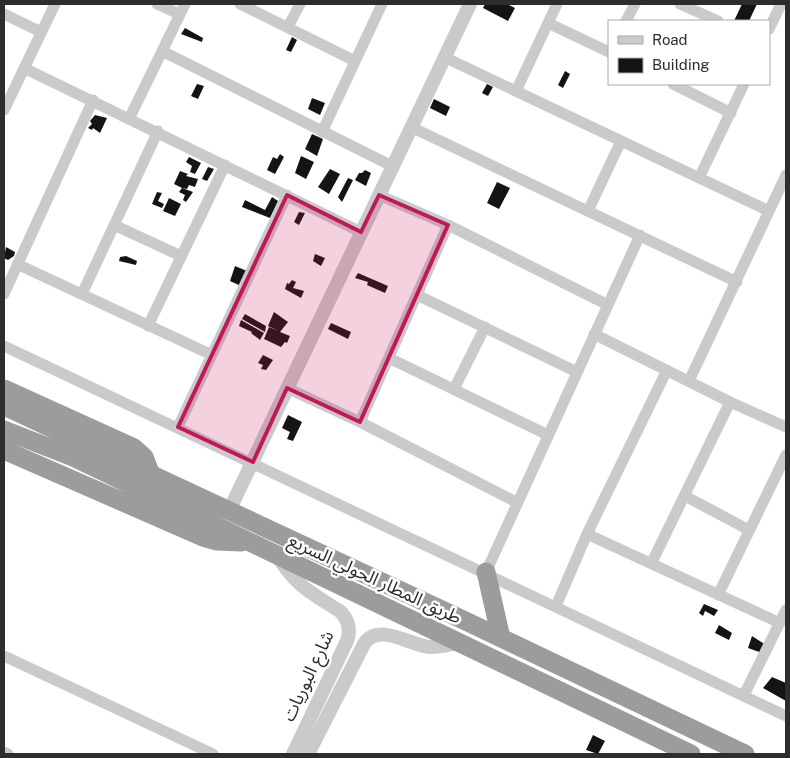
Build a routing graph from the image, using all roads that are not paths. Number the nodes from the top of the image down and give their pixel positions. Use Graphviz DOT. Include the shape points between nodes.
graph roads {
  1 [pos="55,4"];
  2 [pos="157,4"];
  3 [pos="240,4"];
  4 [pos="300,4"];
  5 [pos="382,4"];
  6 [pos="470,4"];
  7 [pos="557,4"];
  8 [pos="635,4"];
  9 [pos="680,4"];
  10 [pos="781,4"];
  11 [pos="182,9"];
  12 [pos="4,14"];
  13 [pos="627,20"];
  14 [pos="716,20"];
  15 [pos="548,23"];
  16 [pos="770,27"];
  17 [pos="288,28"];
  18 [pos="41,32"];
  19 [pos="162,51"];
  20 [pos="608,52"];
  21 [pos="444,57"];
  22 [pos="355,61"];
  23 [pos="24,68"];
  24 [pos="675,85"];
  25 [pos="744,85"];
  26 [pos="516,91"];
  27 [pos="7,94"];
  28 [pos="93,100"];
  29 [pos="4,110"];
  30 [pos="731,113"];
  31 [pos="130,117"];
  32 [pos="411,128"];
  33 [pos="158,131"];
  34 [pos="322,132"];
  35 [pos="621,141"];
  36 [pos="224,164"];
  37 [pos="392,166"];
  38 [pos="786,176"];
  39 [pos="699,178"];
  40 [pos="379,194"];
  41 [pos="287,196"];
  42 [pos="588,211"];
  43 [pos="769,211"];
  44 [pos="114,225"];
  45 [pos="448,225"];
  46 [pos="361,232"];
  47 [pos="640,235"];
  48 [pos="181,256"];
  49 [pos="17,264"];
  50 [pos="737,282"];
  51 [pos="4,294"];
  52 [pos="82,294"];
  53 [pos="417,295"];
  54 [pos="608,305"];
  55 [pos="148,326"];
  56 [pos="485,327"];
  57 [pos="594,334"];
  58 [pos="4,346"];
  59 [pos="212,355"];
  60 [pos="390,358"];
  61 [pos="667,370"];
  62 [pos="577,372"];
  63 [pos="689,381"];
  64 [pos="287,388"];
  65 [pos="4,389"];
  66 [pos="454,389"];
  67 [pos="730,402"];
  68 [pos="4,406"];
  69 [pos="360,422"];
  70 [pos="178,427"];
  71 [pos="786,427"];
  72 [pos="4,430"];
  73 [pos="548,435"];
  74 [pos="4,450"];
  75 [pos="786,455"];
  76 [pos="253,462"];
  77 [pos="151,475"];
  78 [pos="685,496"];
  79 [pos="516,502"];
  80 [pos="229,511"];
  81 [pos="749,530"];
  82 [pos="587,534"];
  83 [pos="248,542"];
  84 [pos="277,555"];
  85 [pos="652,562"];
  86 [pos="486,572"];
  87 [pos="718,595"];
  88 [pos="556,606"];
  89 [pos="786,610"];
  90 [pos="780,623"];
  91 [pos="501,638"];
  92 [pos="460,642"];
  93 [pos="4,656"];
  94 [pos="744,696"];
  95 [pos="786,716"];
  96 [pos="4,752"];
  97 [pos="8,754"];
  98 [pos="211,754"];
  99 [pos="293,754"];
  100 [pos="308,754"];
  101 [pos="691,754"];
  102 [pos="745,754"];
  1 -- 18 [label="street"];
  2 -- 11 [label="street"];
  3 -- 17 [label="street"];
  4 -- 17 [label="street"];
  5 -- 22 [label="street"];
  6 -- 21 [label="street"];
  7 -- 15 [label="street"];
  8 -- 13 [label="street"];
  9 -- 14 [label="street"];
  10 -- 16 [label="street"];
  11 -- 19 [label="street"];
  12 -- 18 [label="street"];
  15 -- 20 [label="street"];
  15 -- 26 [label="street"];
  17 -- 22 [label="street"];
  18 -- 23 [label="street"];
  19 -- 31 [label="street"];
  19 -- 34 [label="street"];
  21 -- 26 [label="street"];
  21 -- 32 [label="street"];
  22 -- 34 [label="street"];
  23 -- 27 [label="street"];
  23 -- 28 [label="street"];
  24 -- 30 [label="street"];
  25 -- 30 [label="street"];
  26 -- 35 [label="street"];
  27 -- 29 [label="street"];
  28 -- 31 [label="street"];
  28 -- 49 [label="street"];
  30 -- 39 [label="street"];
  31 -- 33 [label="street"];
  32 -- 37 [label="street"];
  32 -- 42 [label="street"];
  33 -- 36 [label="street"];
  33 -- 44 [label="street"];
  34 -- 37 [label="street"];
  35 -- 39 [label="street"];
  35 -- 42 [label="street"];
  36 -- 41 [label="street"];
  36 -- 48 [label="street"];
  37 -- 40 [label="street"];
  38 -- 43 [label="street"];
  39 -- 43 [label="street"];
  40 -- 45 [label="street"];
  40 -- 46 [label="street"];
  41 -- 46 [label="street"];
  41 -- 59 [label="street"];
  42 -- 47 [label="street"];
  43 -- 50 [label="street"];
  44 -- 48 [label="street"];
  44 -- 52 [label="street"];
  45 -- 53 [label="street"];
  45 -- 54 [label="street"];
  46 -- 64 [label="street"];
  47 -- 50 [label="street"];
  47 -- 54 [label="street"];
  48 -- 55 [label="street"];
  49 -- 51 [label="street"];
  49 -- 52 [label="street"];
  50 -- 63 [label="street"];
  52 -- 55 [label="street"];
  53 -- 56 [label="street"];
  53 -- 60 [label="street"];
  54 -- 57 [label="street"];
  55 -- 59 [label="street"];
  56 -- 62 [label="street"];
  56 -- 66 [label="street"];
  57 -- 61 [label="street"];
  57 -- 62 [label="street"];
  58 -- 70 [label="street"];
  59 -- 70 [label="street"];
  60 -- 66 [label="street"];
  60 -- 69 [label="street"];
  61 -- 63 [label="street"];
  61 -- 82 [label="street"];
  62 -- 73 [label="street"];
  63 -- 67 [label="street"];
  64 -- 69 [label="street"];
  64 -- 76 [label="street"];
  65 -- 77 [label="highway" via="134,448 144,457"];
  66 -- 73 [label="street"];
  67 -- 71 [label="street"];
  67 -- 78 [label="street"];
  68 -- 77 [label="highway, طريق المطار الحولي السريع"];
  69 -- 79 [label="street"];
  70 -- 76 [label="street"];
  72 -- 83 [label="highway, طريق المطار الحولي السريع" via="73,457"];
  73 -- 79 [label="street"];
  74 -- 83 [label="highway" via="202,537 233,543"];
  75 -- 81 [label="street"];
  76 -- 80 [label="street"];
  76 -- 86 [label="street"];
  77 -- 80 [label="highway, طريق المطار الحولي السريع"];
  78 -- 81 [label="street"];
  78 -- 85 [label="street"];
  79 -- 86 [label="street"];
  80 -- 91 [label="highway, طريق المطار الحولي السريع"];
  81 -- 87 [label="street"];
  82 -- 85 [label="street"];
  82 -- 88 [label="street"];
  83 -- 84 [label="highway, طريق المطار الحولي السريع"];
  84 -- 92 [label="highway, طريق المطار الحولي السريع"];
  84 -- 99 [label="street, شارع البوريات" via="299,585 341,612 350,629"];
  85 -- 87 [label="street"];
  86 -- 88 [label="street"];
  86 -- 91 [label="highway"];
  87 -- 90 [label="street"];
  88 -- 94 [label="street"];
  89 -- 90 [label="street"];
  90 -- 94 [label="street"];
  91 -- 102 [label="highway, طريق المطار الحولي السريع"];
  92 -- 100 [label="street, شارع البوريات" via="429,646 382,634 370,637"];
  92 -- 101 [label="highway, طريق المطار الحولي السريع"];
  93 -- 98 [label="street"];
  94 -- 95 [label="street"];
  96 -- 97 [label="street"];
}
